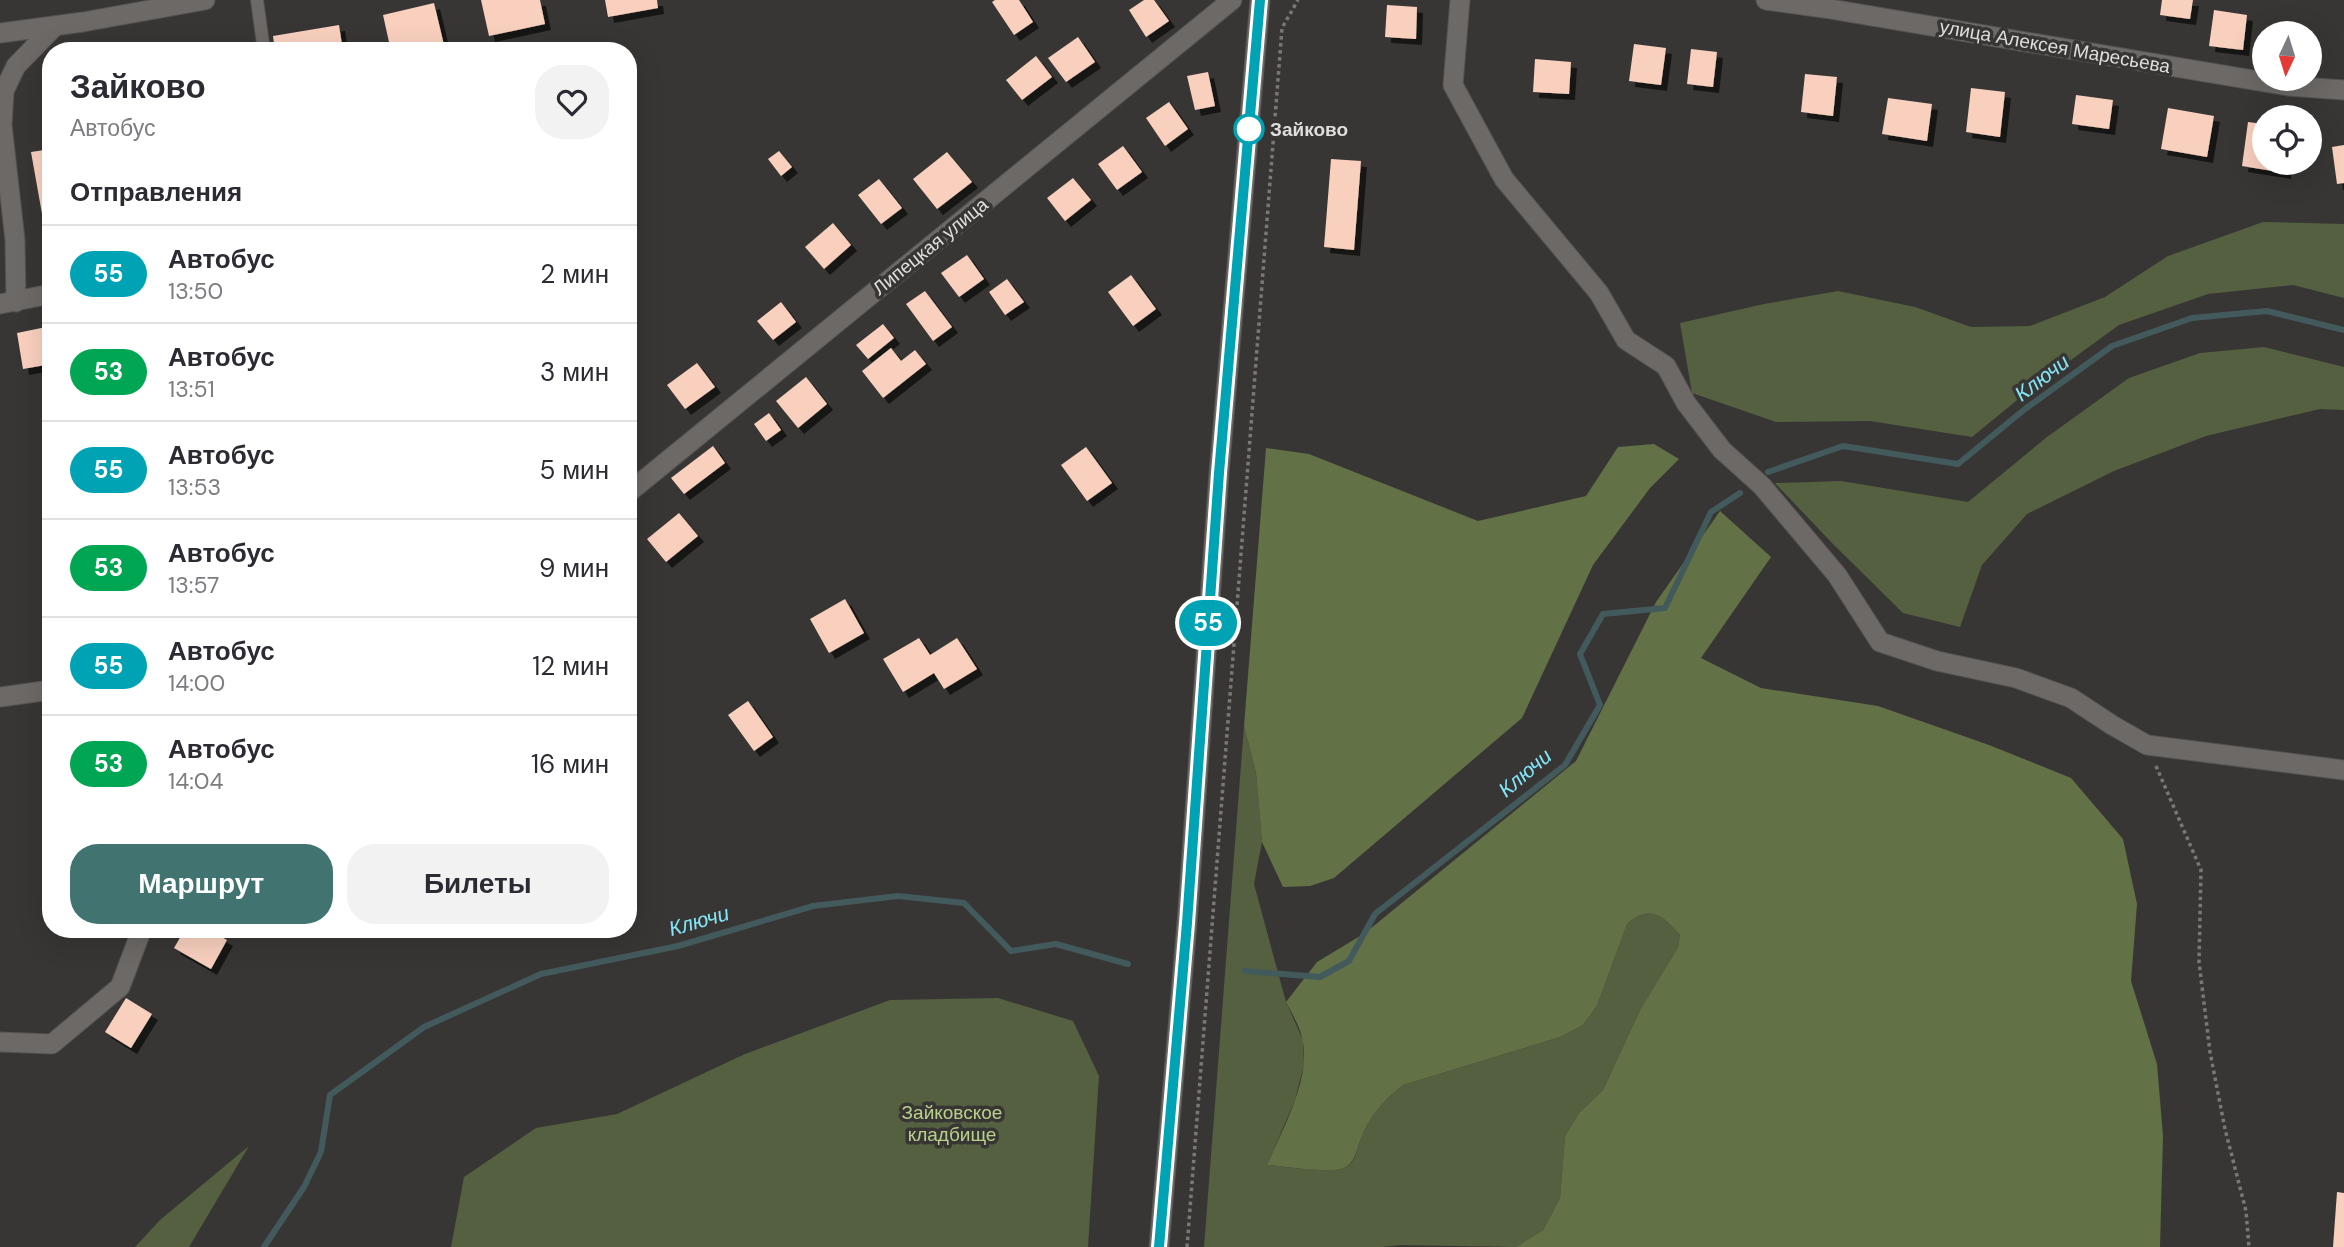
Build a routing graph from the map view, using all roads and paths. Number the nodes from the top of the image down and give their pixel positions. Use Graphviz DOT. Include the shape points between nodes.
graph roads {
  1 [pos="200,0"];
  2 [pos="257,0"];
  3 [pos="1232,0"];
  4 [pos="1260,0"];
  5 [pos="1298,0"];
  6 [pos="1460,0"];
  7 [pos="1766,0"];
  8 [pos="55,26"];
  9 [pos="0,33"];
  10 [pos="263,42"];
  11 [pos="2344,90"];
  12 [pos="42,296"];
  13 [pos="8,303"];
  14 [pos="637,486"];
  15 [pos="42,691"];
  16 [pos="0,697"];
  17 [pos="2147,745"];
  18 [pos="2344,771"];
  19 [pos="139,938"];
  20 [pos="0,1042"];
  21 [pos="1159,1247"];
  22 [pos="1187,1247"];
  23 [pos="2249,1247"];
  1 -- 8 [label="street"];
  2 -- 10 [label="lane"];
  3 -- 14 [label="street, Липецкая улица"];
  4 -- 21 [label="street"];
  5 -- 22 [label="path" via="1282,27"];
  6 -- 17 [label="street" via="1453,85 1504,179 1599,293 1626,340 1666,366 1722,450 1762,486 1837,576 1880,642 1937,661 2016,678 2071,698"];
  7 -- 11 [label="street, улица Алексея Маресьева" via="2288,86"];
  8 -- 9 [label="street"];
  8 -- 13 [label="street" via="16,66 4,91 2,125 15,240"];
  12 -- 13 [label="street"];
  15 -- 16 [label="street"];
  17 -- 18 [label="street"];
  17 -- 23 [label="path" via="2201,870 2199,962 2210,1052 2246,1211"];
  19 -- 20 [label="street" via="120,986 52,1044"];
}
